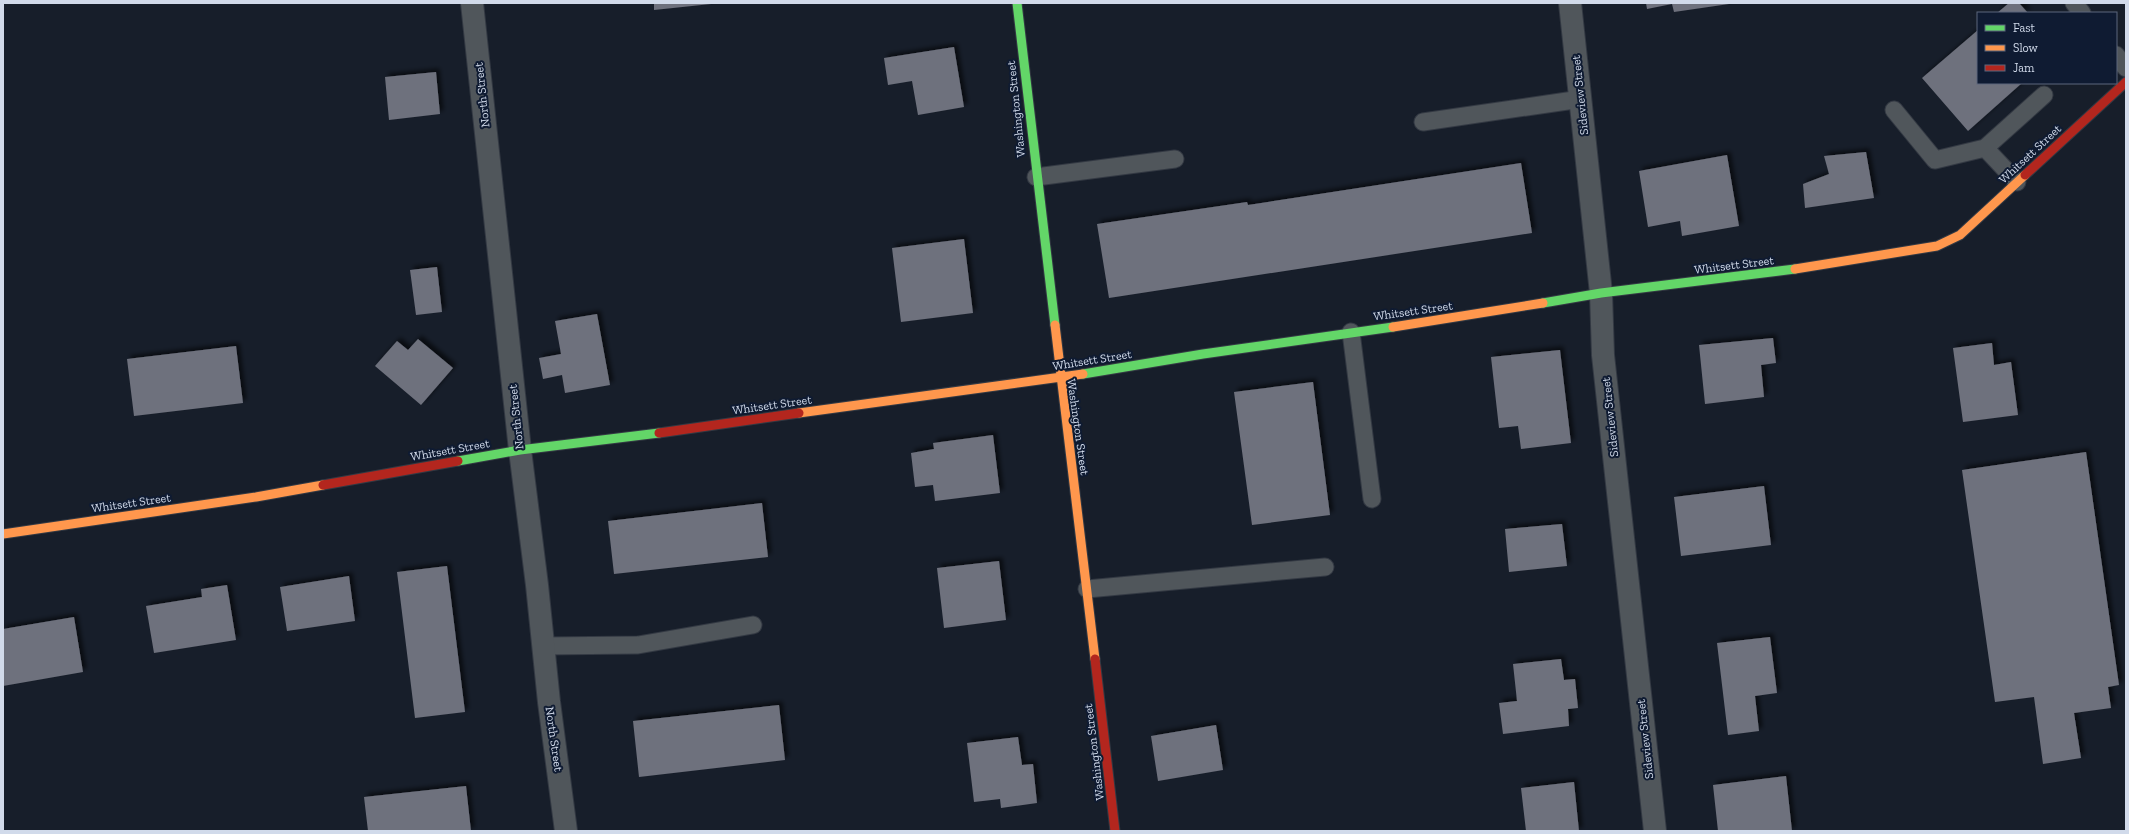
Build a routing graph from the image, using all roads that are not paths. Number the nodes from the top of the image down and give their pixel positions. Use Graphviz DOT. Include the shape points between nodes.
graph roads {
  1 [pos="472,3"];
  2 [pos="1016,3"];
  3 [pos="1570,3"];
  4 [pos="2074,3"];
  5 [pos="2081,12"];
  6 [pos="2117,57"];
  7 [pos="2126,68"];
  8 [pos="2126,82"];
  9 [pos="2044,95"];
  10 [pos="1581,98"];
  11 [pos="1894,110"];
  12 [pos="1423,122"];
  13 [pos="1985,148"];
  14 [pos="1175,159"];
  15 [pos="1036,177"];
  16 [pos="2017,182"];
  17 [pos="1601,293"];
  18 [pos="1351,332"];
  19 [pos="1059,378"];
  20 [pos="520,450"];
  21 [pos="1372,499"];
  22 [pos="3,534"];
  23 [pos="1326,567"];
  24 [pos="1087,589"];
  25 [pos="753,625"];
  26 [pos="543,646"];
  27 [pos="566,831"];
  28 [pos="1115,831"];
  29 [pos="1655,831"];
  1 -- 20 [label="street, North Street"];
  2 -- 15 [label="street, Washington Street"];
  3 -- 10 [label="street, Sideview Street"];
  4 -- 5 [label="lane"];
  6 -- 7 [label="lane"];
  8 -- 16 [label="street, Whitsett Street"];
  9 -- 13 [label="lane"];
  10 -- 12 [label="lane"];
  10 -- 17 [label="street, Sideview Street"];
  11 -- 13 [label="lane" via="1935,160"];
  13 -- 16 [label="lane"];
  14 -- 15 [label="lane"];
  15 -- 19 [label="street, Washington Street"];
  16 -- 17 [label="street, Whitsett Street" via="1960,235 1937,246 1783,271"];
  17 -- 18 [label="street, Whitsett Street" via="1488,313"];
  17 -- 29 [label="street, Sideview Street" via="1603,355"];
  18 -- 19 [label="street, Whitsett Street"];
  18 -- 21 [label="lane"];
  19 -- 20 [label="street, Whitsett Street"];
  19 -- 24 [label="street, Washington Street"];
  20 -- 22 [label="street, Whitsett Street" via="256,497"];
  20 -- 26 [label="street, North Street"];
  23 -- 24 [label="lane"];
  24 -- 28 [label="street, Washington Street"];
  25 -- 26 [label="lane" via="638,645"];
  26 -- 27 [label="street, North Street"];
}
